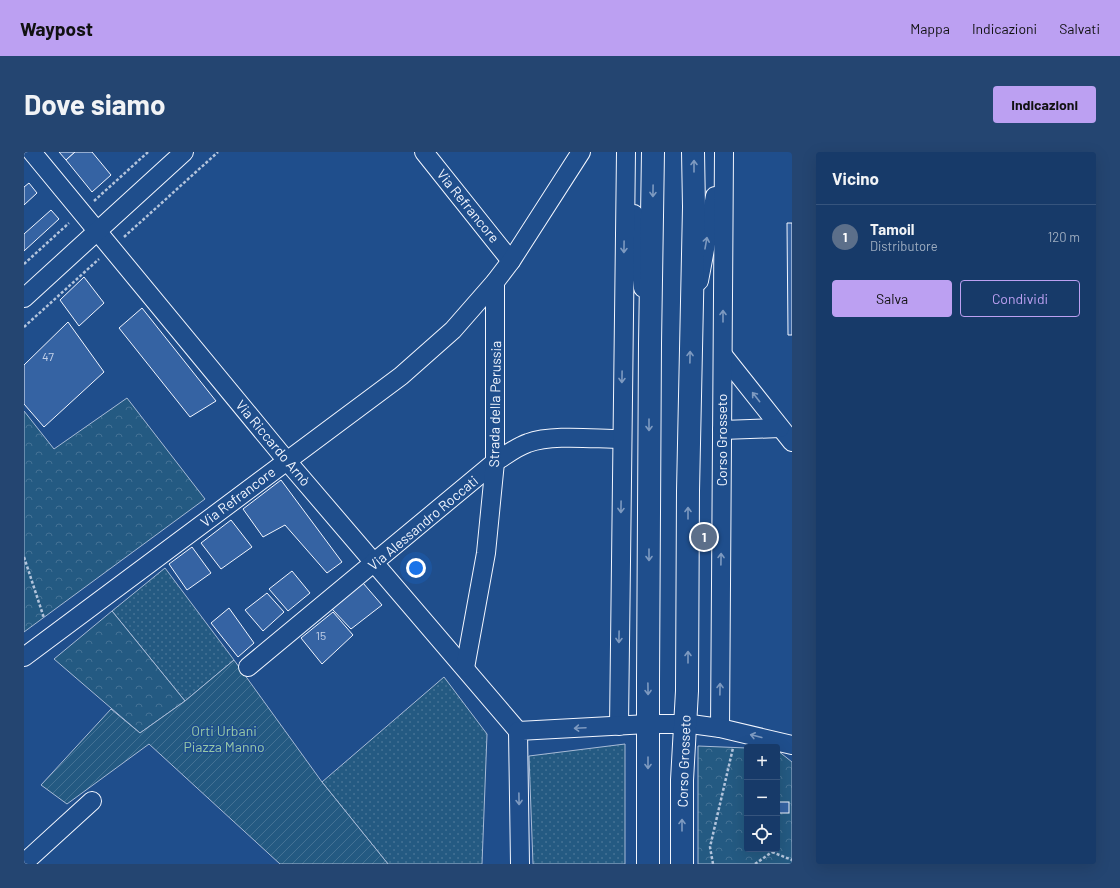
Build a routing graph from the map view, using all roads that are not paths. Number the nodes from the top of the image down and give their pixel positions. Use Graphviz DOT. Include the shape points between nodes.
graph roads {
  1 [pos="32,152"];
  2 [pos="184,152"];
  3 [pos="424,152"];
  4 [pos="581,152"];
  5 [pos="626,152"];
  6 [pos="653,152"];
  7 [pos="694,152"];
  8 [pos="723,152"];
  9 [pos="97,232"];
  10 [pos="511,261"];
  11 [pos="495,282"];
  12 [pos="24,298"];
  13 [pos="691,323"];
  14 [pos="650,344"];
  15 [pos="723,356"];
  16 [pos="780,428"];
  17 [pos="722,430"];
  18 [pos="621,439"];
  19 [pos="792,442"];
  20 [pos="287,461"];
  21 [pos="495,462"];
  22 [pos="374,562"];
  23 [pos="24,657"];
  24 [pos="248,667"];
  25 [pos="465,668"];
  26 [pos="648,724"];
  27 [pos="686,724"];
  28 [pos="619,726"];
  29 [pos="729,729"];
  30 [pos="518,731"];
  31 [pos="792,744"];
  32 [pos="92,801"];
  33 [pos="24,863"];
  34 [pos="520,864"];
  35 [pos="648,864"];
  36 [pos="682,864"];
  1 -- 9 [label="street, Via Riccardo Arnò"];
  2 -- 9 [label="street"];
  3 -- 10 [label="street, Via Refrancore"];
  4 -- 10 [label="street, Via Refrancore"];
  5 -- 14 [label="street"];
  5 -- 18 [label="street, one-way"];
  6 -- 14 [label="main road, one-way"];
  13 -- 7 [label="main road, Corso Grosseto, one-way"];
  13 -- 8 [label="street, Corso Grosseto, one-way"];
  15 -- 8 [label="street, Corso Grosseto, one-way"];
  9 -- 12 [label="street"];
  9 -- 20 [label="street, Via Riccardo Arnò"];
  10 -- 11 [label="street, Via Refrancore"];
  11 -- 20 [label="street, Via Refrancore" via="453,330 401,376"];
  11 -- 21 [label="street, Strada della Perussia"];
  27 -- 13 [label="main road, Corso Grosseto, one-way"];
  14 -- 26 [label="main road, one-way"];
  16 -- 15 [label="street, one-way"];
  15 -- 17 [label="street, Corso Grosseto"];
  16 -- 17 [label="street"];
  16 -- 19 [label="street"];
  29 -- 17 [label="street, Corso Grosseto, one-way"];
  18 -- 21 [label="street, Via Alessandro Roccati" via="543,439 527,443"];
  18 -- 28 [label="street, one-way"];
  20 -- 22 [label="street, Via Riccardo Arnò"];
  20 -- 23 [label="street, Via Refrancore"];
  21 -- 22 [label="street, Via Alessandro Roccati"];
  21 -- 25 [label="street, Strada della Perussia" via="486,553"];
  22 -- 24 [label="street, Via Alessandro Roccati"];
  22 -- 25 [label="street, Via Riccardo Arnò"];
  25 -- 30 [label="street, Via Riccardo Arnò"];
  26 -- 27 [label="street"];
  26 -- 28 [label="street"];
  26 -- 35 [label="main road, one-way"];
  27 -- 29 [label="street"];
  36 -- 27 [label="main road, Corso Grosseto, one-way" via="682,780"];
  28 -- 30 [label="street, one-way"];
  31 -- 29 [label="street, one-way"];
  30 -- 34 [label="street, one-way"];
  32 -- 33 [label="street"];
}
